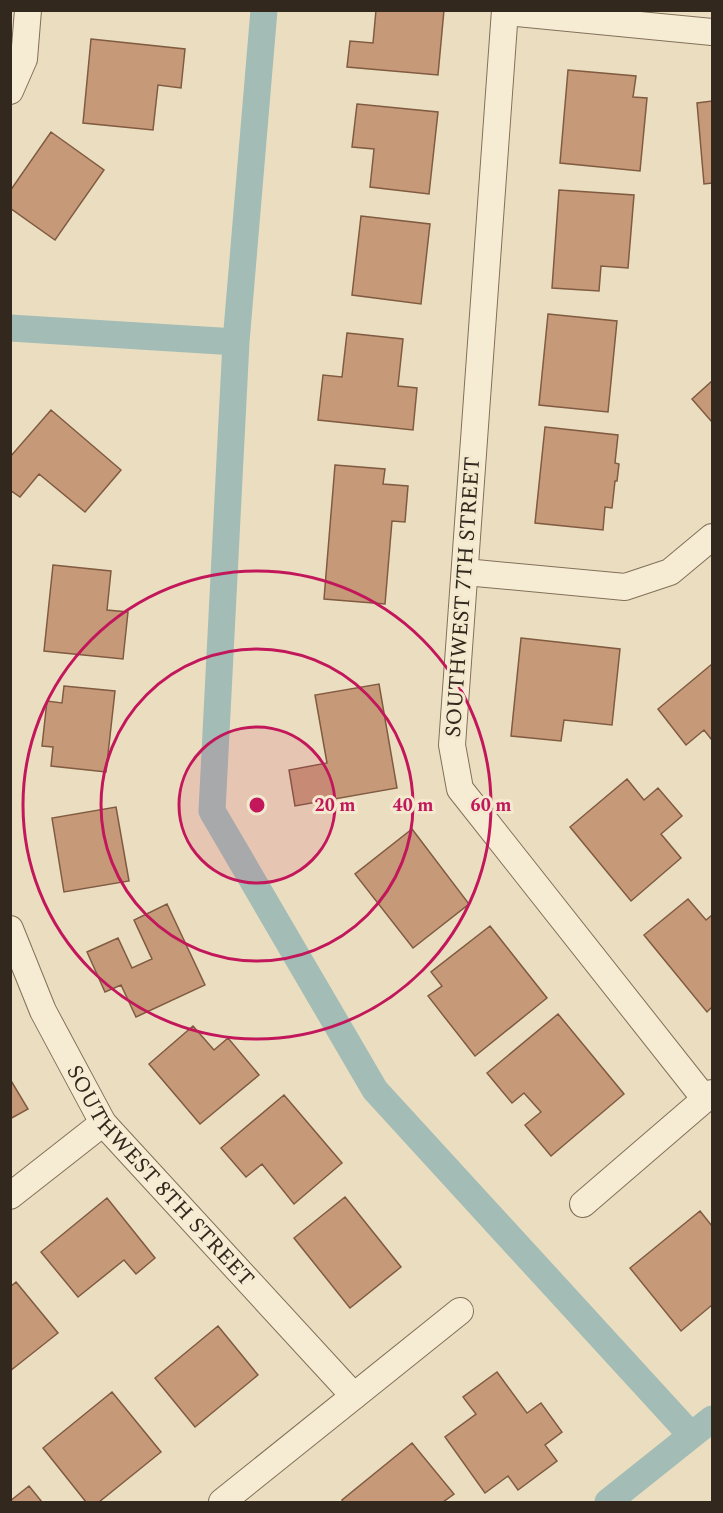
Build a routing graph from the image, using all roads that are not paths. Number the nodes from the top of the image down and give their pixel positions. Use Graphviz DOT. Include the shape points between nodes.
graph roads {
  1 [pos="28,10"];
  2 [pos="505,11"];
  3 [pos="712,32"];
  4 [pos="10,91"];
  5 [pos="712,537"];
  6 [pos="465,572"];
  7 [pos="10,929"];
  8 [pos="709,1096"];
  9 [pos="103,1123"];
  10 [pos="10,1196"];
  11 [pos="583,1204"];
  12 [pos="460,1311"];
  13 [pos="354,1396"];
  14 [pos="222,1503"];
  1 -- 4 [label="street" via="24,59"];
  2 -- 3 [label="street"];
  2 -- 6 [label="street, SOUTHWEST 7TH STREET"];
  5 -- 6 [label="street" via="670,572 625,587"];
  6 -- 8 [label="street, SOUTHWEST 7TH STREET" via="452,745 460,789"];
  7 -- 9 [label="street, SOUTHWEST 8TH STREET" via="43,1011"];
  8 -- 11 [label="street"];
  9 -- 10 [label="street"];
  9 -- 13 [label="street, SOUTHWEST 8TH STREET"];
  12 -- 13 [label="street"];
  13 -- 14 [label="street"];
}
